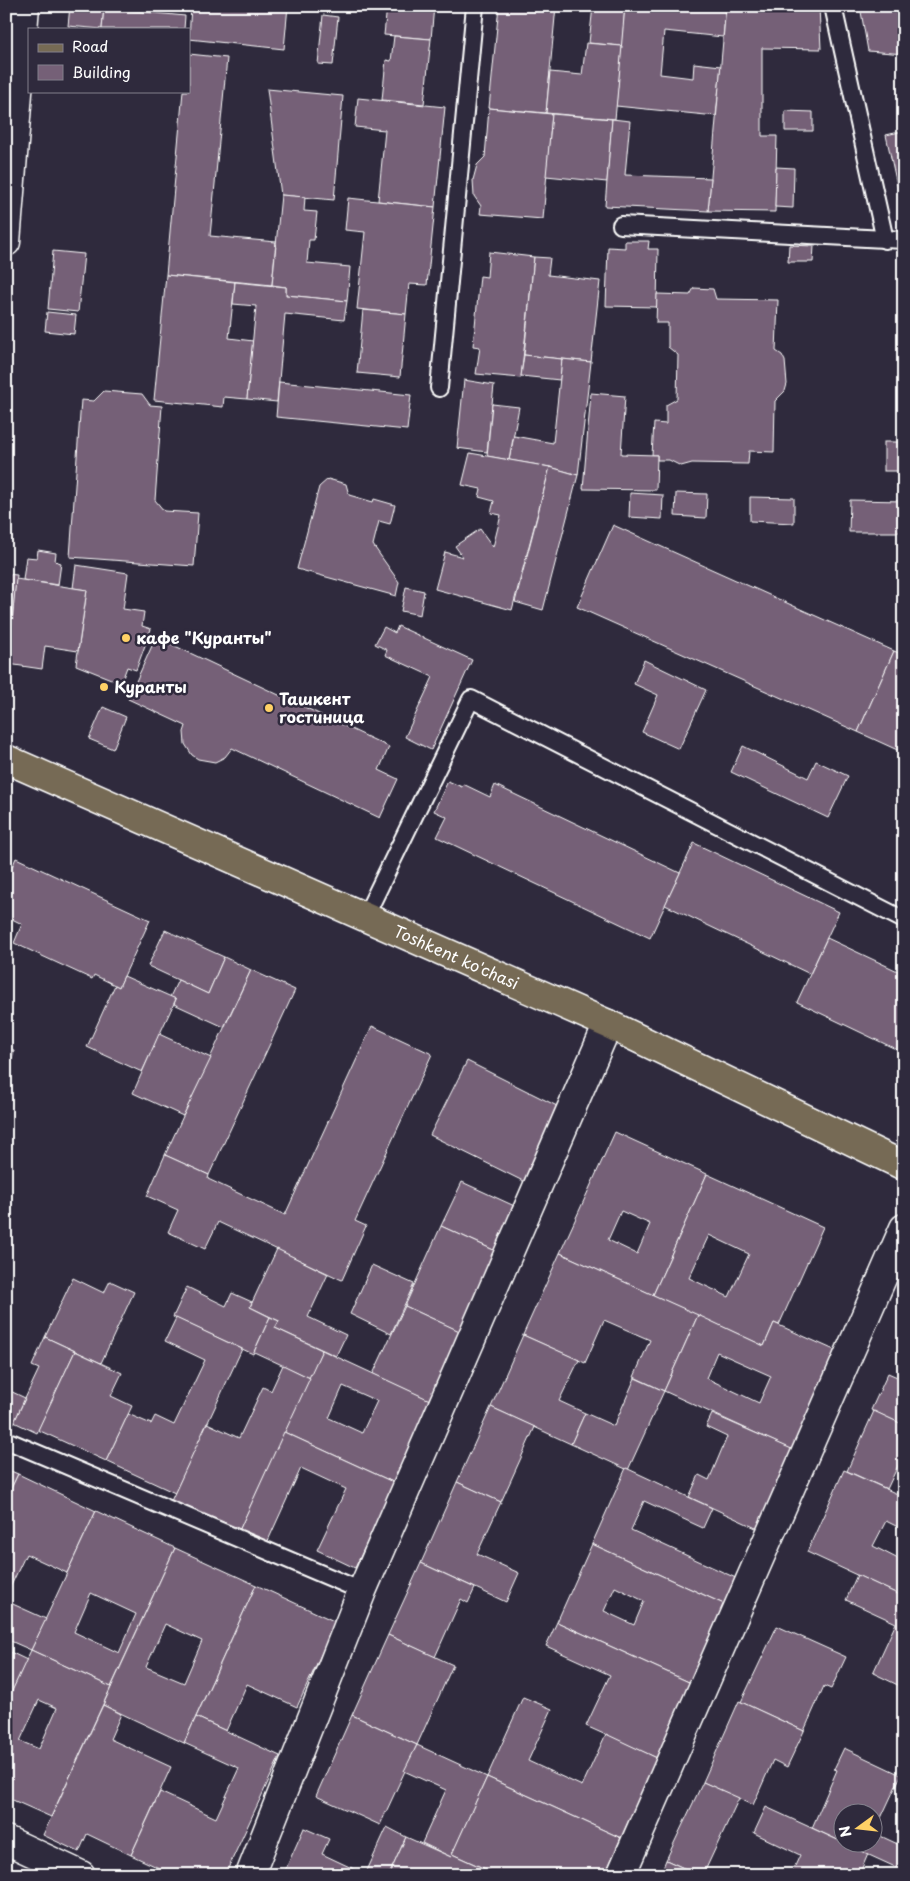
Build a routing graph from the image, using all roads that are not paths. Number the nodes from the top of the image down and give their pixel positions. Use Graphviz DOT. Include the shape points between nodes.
graph roads {
  1 [pos="25,6"];
  2 [pos="475,6"];
  3 [pos="834,6"];
  4 [pos="621,225"];
  5 [pos="885,240"];
  6 [pos="904,240"];
  7 [pos="6,242"];
  8 [pos="439,388"];
  9 [pos="6,759"];
  10 [pos="365,917"];
  11 [pos="904,920"];
  12 [pos="608,1024"];
  13 [pos="904,1166"];
  14 [pos="904,1228"];
  15 [pos="6,1440"];
  16 [pos="362,1592"];
  17 [pos="6,1840"];
  18 [pos="81,1875"];
  19 [pos="250,1875"];
  20 [pos="621,1875"];
  1 -- 7 [label="street"];
  2 -- 8 [label="lane"];
  3 -- 5 [label="lane"];
  4 -- 5 [label="lane"];
  5 -- 6 [label="lane"];
  9 -- 10 [label="main road, Toshkent ko'chasi"];
  10 -- 11 [label="lane" via="471,699"];
  10 -- 12 [label="main road, Toshkent ko'chasi"];
  12 -- 13 [label="main road, Toshkent ko'chasi"];
  12 -- 16 [label="street"];
  14 -- 20 [label="street"];
  15 -- 16 [label="lane"];
  16 -- 19 [label="street"];
  17 -- 18 [label="street"];
}
